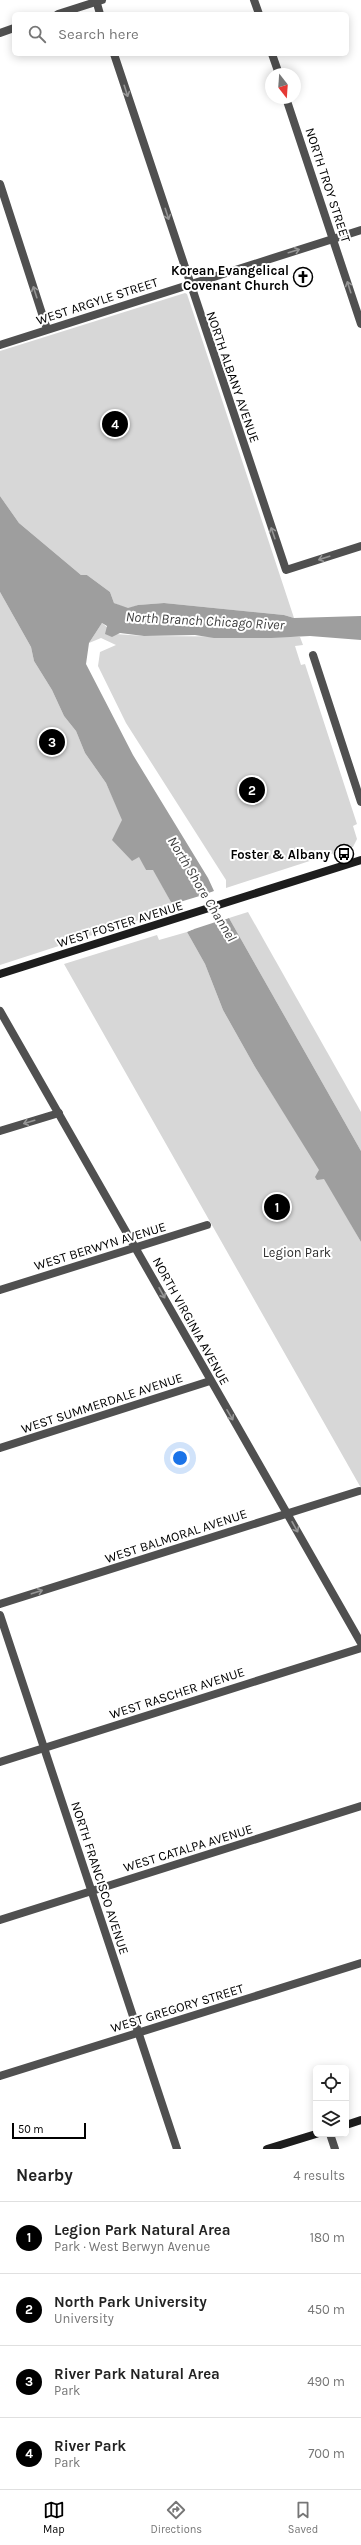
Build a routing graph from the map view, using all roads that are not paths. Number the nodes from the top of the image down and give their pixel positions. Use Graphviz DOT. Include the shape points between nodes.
graph roads {
  1 [pos="254,0"];
  2 [pos="98,1"];
  3 [pos="64,12"];
  4 [pos="100,12"];
  5 [pos="258,12"];
  6 [pos="12,29"];
  7 [pos="0,33"];
  8 [pos="115,56"];
  9 [pos="273,56"];
  10 [pos="276,68"];
  11 [pos="288,104"];
  12 [pos="0,184"];
  13 [pos="361,230"];
  14 [pos="333,239"];
  15 [pos="190,284"];
  16 [pos="361,324"];
  17 [pos="47,329"];
  18 [pos="0,345"];
  19 [pos="361,546"];
  20 [pos="313,655"];
  21 [pos="361,802"];
  22 [pos="361,860"];
  23 [pos="0,974"];
  24 [pos="0,1011"];
  25 [pos="58,1113"];
  26 [pos="0,1131"];
  27 [pos="207,1225"];
  28 [pos="136,1247"];
  29 [pos="0,1290"];
  30 [pos="210,1381"];
  31 [pos="0,1448"];
  32 [pos="359,1491"];
  33 [pos="288,1513"];
  34 [pos="0,1604"];
  35 [pos="0,1616"];
  36 [pos="361,1643"];
  37 [pos="361,1648"];
  38 [pos="44,1748"];
  39 [pos="0,1762"];
  40 [pos="361,1806"];
  41 [pos="91,1891"];
  42 [pos="0,1920"];
  43 [pos="361,1963"];
  44 [pos="138,2033"];
  45 [pos="0,2076"];
  46 [pos="361,2120"];
  47 [pos="349,2124"];
  48 [pos="313,2135"];
  49 [pos="331,2137"];
  50 [pos="177,2149"];
  51 [pos="267,2149"];
  52 [pos="335,2149"];
  1 -- 5 [label="street"];
  2 -- 3 [label="street"];
  2 -- 4 [label="street"];
  6 -- 7 [label="street"];
  8 -- 15 [label="street, NORTH ALBANY AVENUE, one-way"];
  9 -- 10 [label="street"];
  11 -- 14 [label="street, NORTH TROY STREET"];
  17 -- 12 [label="street, one-way"];
  13 -- 14 [label="street, WEST ARGYLE STREET"];
  15 -- 14 [label="street, WEST ARGYLE STREET, one-way"];
  16 -- 14 [label="street, NORTH TROY STREET, one-way"];
  15 -- 17 [label="street, WEST ARGYLE STREET"];
  19 -- 15 [label="street, NORTH ALBANY AVENUE, one-way" via="286,570"];
  17 -- 18 [label="street, WEST ARGYLE STREET"];
  20 -- 21 [label="street"];
  22 -- 23 [label="main road, WEST FOSTER AVENUE"];
  24 -- 25 [label="street, NORTH VIRGINIA AVENUE"];
  25 -- 26 [label="street, one-way"];
  25 -- 28 [label="street, NORTH VIRGINIA AVENUE"];
  27 -- 28 [label="street, WEST BERWYN AVENUE"];
  28 -- 29 [label="street, WEST BERWYN AVENUE"];
  28 -- 30 [label="street, NORTH VIRGINIA AVENUE, one-way"];
  30 -- 31 [label="street, WEST SUMMERDALE AVENUE"];
  30 -- 33 [label="street, NORTH VIRGINIA AVENUE, one-way"];
  32 -- 33 [label="street, WEST BALMORAL AVENUE"];
  34 -- 33 [label="street, WEST BALMORAL AVENUE, one-way"];
  33 -- 36 [label="street, NORTH VIRGINIA AVENUE, one-way"];
  35 -- 38 [label="street, NORTH FRANCISCO AVENUE"];
  37 -- 38 [label="street, WEST RASCHER AVENUE"];
  38 -- 39 [label="street, WEST RASCHER AVENUE"];
  38 -- 41 [label="street, NORTH FRANCISCO AVENUE"];
  40 -- 41 [label="street, WEST CATALPA AVENUE"];
  41 -- 42 [label="street, WEST CATALPA AVENUE"];
  41 -- 44 [label="street, NORTH FRANCISCO AVENUE"];
  43 -- 44 [label="street, WEST GREGORY STREET"];
  44 -- 45 [label="street, WEST GREGORY STREET"];
  44 -- 50 [label="street, NORTH FRANCISCO AVENUE"];
  46 -- 47 [label="main road"];
  48 -- 51 [label="main road"];
  49 -- 52 [label="street"];
}
